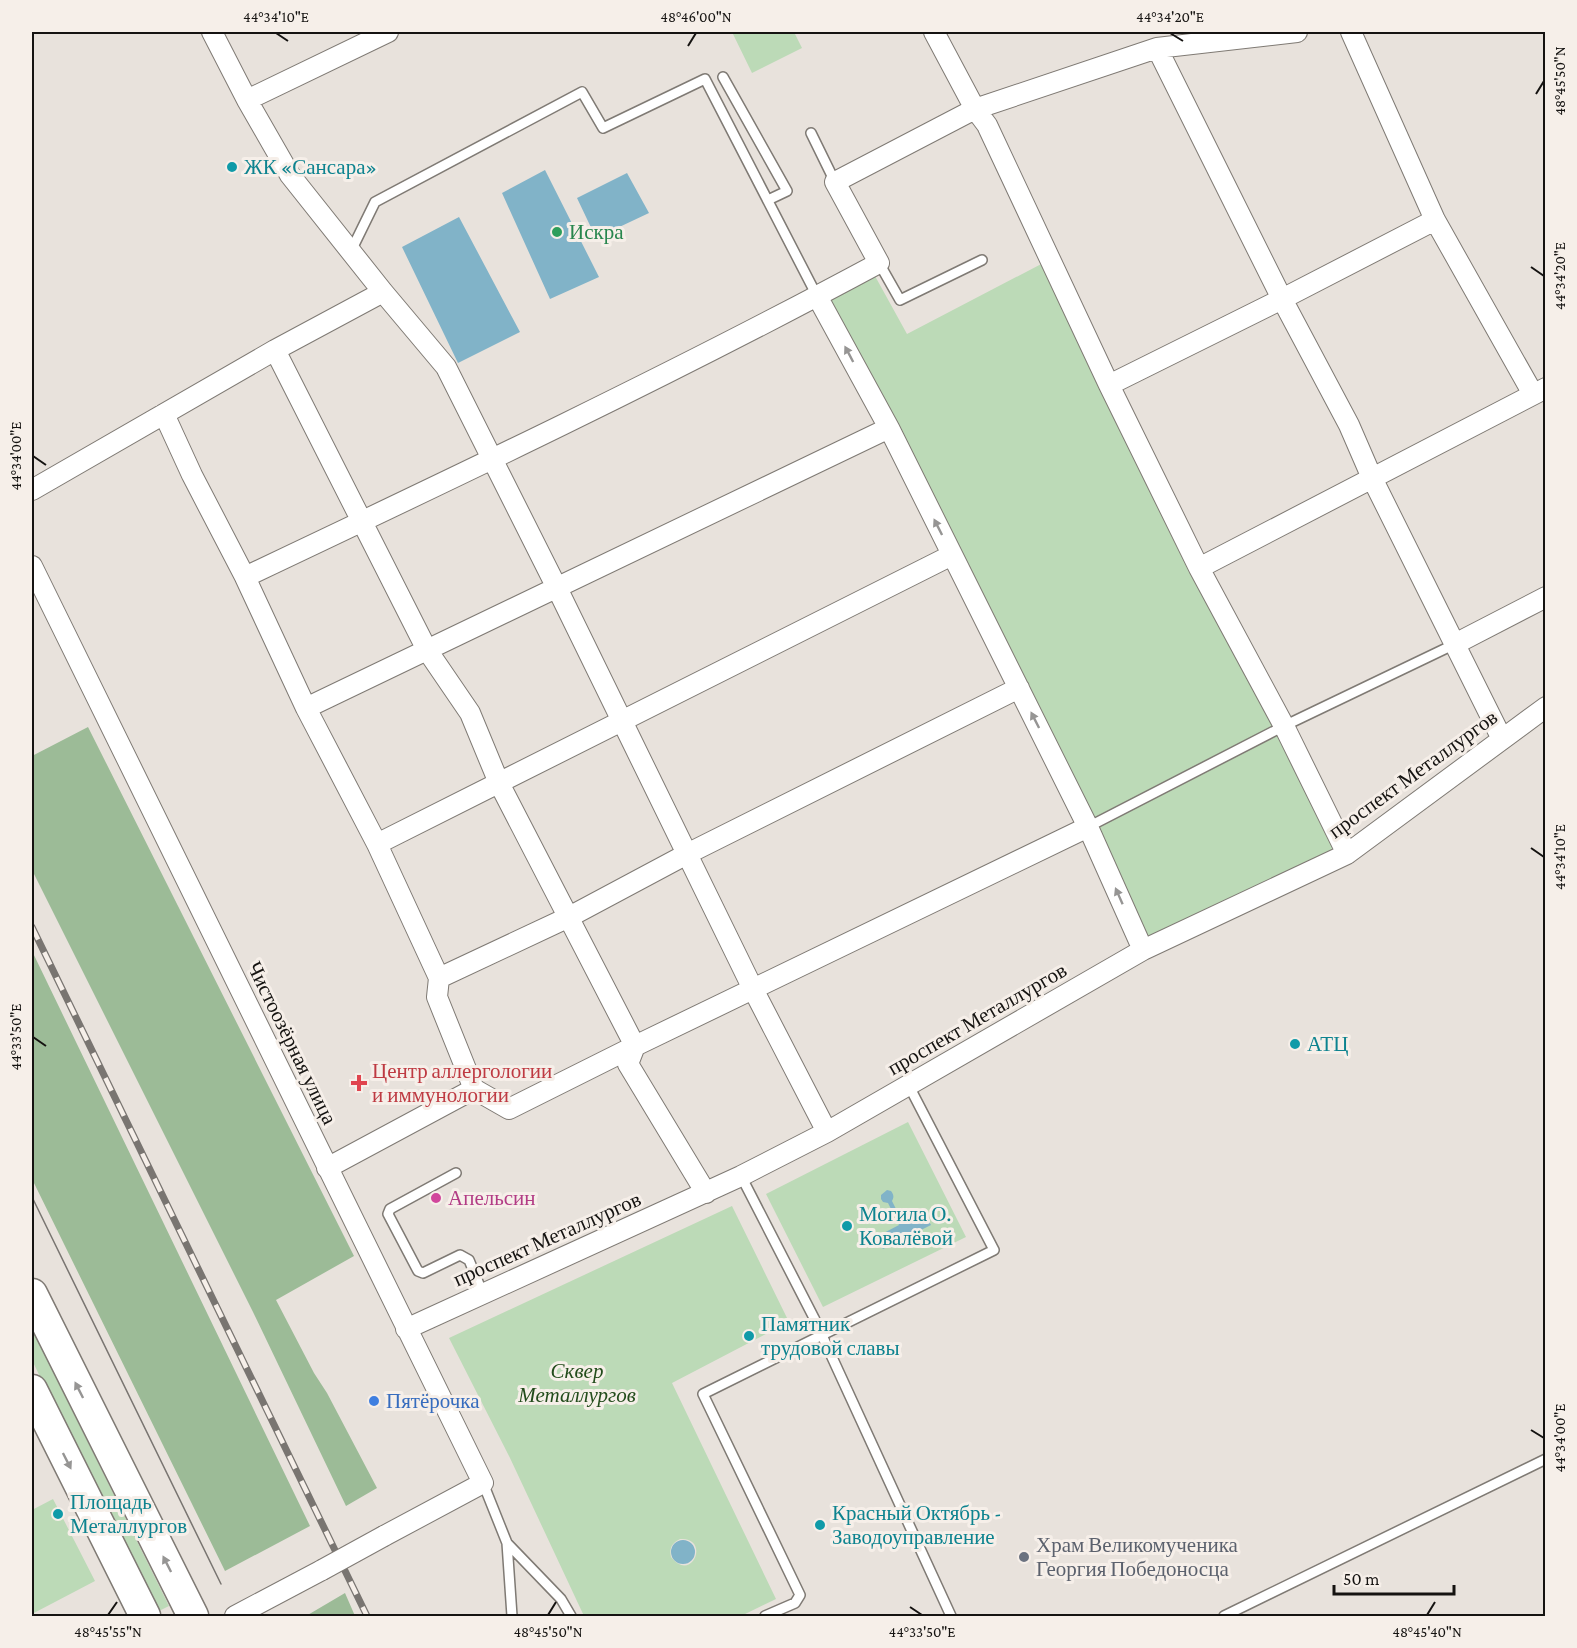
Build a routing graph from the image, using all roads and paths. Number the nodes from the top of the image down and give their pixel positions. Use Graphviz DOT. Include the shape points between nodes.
graph roads {
  1 [pos="212,32"];
  2 [pos="388,32"];
  3 [pos="934,32"];
  4 [pos="1297,32"];
  5 [pos="1351,32"];
  6 [pos="1157,48"];
  7 [pos="723,77"];
  8 [pos="247,100"];
  9 [pos="975,109"];
  10 [pos="811,133"];
  11 [pos="835,182"];
  12 [pos="768,200"];
  13 [pos="1435,220"];
  14 [pos="351,252"];
  15 [pos="982,260"];
  16 [pos="879,263"];
  17 [pos="383,292"];
  18 [pos="818,296"];
  19 [pos="1282,298"];
  20 [pos="275,350"];
  21 [pos="1109,385"];
  22 [pos="1539,391"];
  23 [pos="164,414"];
  24 [pos="889,428"];
  25 [pos="492,460"];
  26 [pos="1372,478"];
  27 [pos="32,490"];
  28 [pos="362,521"];
  29 [pos="952,555"];
  30 [pos="32,566"];
  31 [pos="1199,568"];
  32 [pos="245,577"];
  33 [pos="557,588"];
  34 [pos="1545,597"];
  35 [pos="1455,644"];
  36 [pos="427,650"];
  37 [pos="1019,688"];
  38 [pos="1545,707"];
  39 [pos="306,708"];
  40 [pos="622,721"];
  41 [pos="1284,726"];
  42 [pos="1502,739"];
  43 [pos="499,783"];
  44 [pos="1088,827"];
  45 [pos="377,844"];
  46 [pos="687,854"];
  47 [pos="1347,854"];
  48 [pos="569,917"];
  49 [pos="1143,950"];
  50 [pos="440,978"];
  51 [pos="753,989"];
  52 [pos="635,1046"];
  53 [pos="909,1086"];
  54 [pos="474,1089"];
  55 [pos="827,1132"];
  56 [pos="327,1168"];
  57 [pos="456,1173"];
  58 [pos="741,1176"];
  59 [pos="706,1193"];
  60 [pos="32,1294"];
  61 [pos="483,1294"];
  62 [pos="406,1329"];
  63 [pos="822,1334"];
  64 [pos="32,1390"];
  65 [pos="1545,1459"];
  66 [pos="483,1484"];
  67 [pos="507,1543"];
  68 [pos="145,1617"];
  69 [pos="193,1617"];
  70 [pos="236,1617"];
  71 [pos="512,1617"];
  72 [pos="571,1617"];
  73 [pos="765,1617"];
  74 [pos="951,1617"];
  75 [pos="1224,1617"];
  1 -- 8 [label="street"];
  2 -- 8 [label="street"];
  3 -- 9 [label="street"];
  4 -- 6 [label="street"];
  5 -- 13 [label="street"];
  6 -- 9 [label="street"];
  6 -- 19 [label="street"];
  7 -- 12 [label="lane" via="787,191"];
  8 -- 14 [label="street" via="290,175"];
  9 -- 11 [label="street"];
  9 -- 21 [label="street" via="987,125"];
  10 -- 11 [label="lane"];
  11 -- 16 [label="street"];
  12 -- 14 [label="lane" via="705,79 603,128 582,92 375,202"];
  12 -- 18 [label="lane"];
  13 -- 19 [label="street"];
  13 -- 22 [label="street"];
  14 -- 17 [label="street"];
  15 -- 16 [label="lane" via="900,300"];
  16 -- 18 [label="street"];
  17 -- 20 [label="street"];
  17 -- 25 [label="street" via="446,367"];
  24 -- 18 [label="street, one-way"];
  18 -- 25 [label="street"];
  19 -- 21 [label="street"];
  19 -- 26 [label="street" via="1349,425"];
  20 -- 23 [label="street"];
  20 -- 28 [label="street"];
  21 -- 31 [label="street"];
  22 -- 26 [label="street"];
  23 -- 27 [label="street"];
  23 -- 32 [label="street"];
  29 -- 24 [label="street, one-way"];
  24 -- 33 [label="street"];
  25 -- 28 [label="street"];
  25 -- 33 [label="street"];
  26 -- 31 [label="street"];
  26 -- 35 [label="street"];
  28 -- 32 [label="street"];
  28 -- 36 [label="street"];
  29 -- 37 [label="street"];
  29 -- 40 [label="street"];
  30 -- 56 [label="street, Чистоозёрная улица"];
  31 -- 41 [label="street"];
  32 -- 39 [label="street"];
  33 -- 36 [label="street"];
  33 -- 40 [label="street"];
  34 -- 35 [label="street"];
  35 -- 41 [label="lane"];
  35 -- 42 [label="street"];
  36 -- 39 [label="street"];
  36 -- 43 [label="street" via="470,713"];
  44 -- 37 [label="street, one-way"];
  37 -- 46 [label="street"];
  38 -- 42 [label="street, проспект Металлургов"];
  39 -- 45 [label="street"];
  40 -- 43 [label="street"];
  40 -- 46 [label="street"];
  41 -- 44 [label="lane"];
  41 -- 47 [label="street"];
  42 -- 47 [label="street, проспект Металлургов"];
  43 -- 45 [label="street"];
  43 -- 48 [label="street"];
  49 -- 44 [label="street, one-way"];
  44 -- 51 [label="street"];
  45 -- 50 [label="street"];
  46 -- 48 [label="street"];
  46 -- 51 [label="street"];
  47 -- 49 [label="street, проспект Металлургов"];
  48 -- 50 [label="street"];
  48 -- 52 [label="street"];
  49 -- 53 [label="street, проспект Металлургов"];
  50 -- 54 [label="street" via="437,997"];
  51 -- 52 [label="street"];
  51 -- 55 [label="street"];
  52 -- 54 [label="street" via="509,1109"];
  52 -- 59 [label="street" via="628,1064"];
  53 -- 55 [label="street, проспект Металлургов"];
  53 -- 63 [label="lane" via="994,1250"];
  54 -- 56 [label="street"];
  55 -- 58 [label="street, проспект Металлургов"];
  56 -- 62 [label="street, Чистоозёрная улица"];
  57 -- 61 [label="lane" via="390,1209 388,1214 418,1271 423,1273 464,1256"];
  58 -- 59 [label="street, проспект Металлургов"];
  58 -- 63 [label="lane"];
  59 -- 61 [label="street, проспект Металлургов"];
  69 -- 60 [label="main road, one-way"];
  61 -- 62 [label="street, проспект Металлургов"];
  62 -- 66 [label="street, Чистоозёрная улица"];
  63 -- 73 [label="lane" via="703,1394 801,1595 795,1603"];
  63 -- 74 [label="lane"];
  64 -- 68 [label="main road, one-way"];
  65 -- 75 [label="lane"];
  66 -- 67 [label="lane, Чистоозёрная улица"];
  66 -- 70 [label="street, bridge"];
  67 -- 71 [label="lane, Чистоозёрная улица"];
  67 -- 72 [label="lane, Чистоозёрная улица" via="561,1599"];
}
